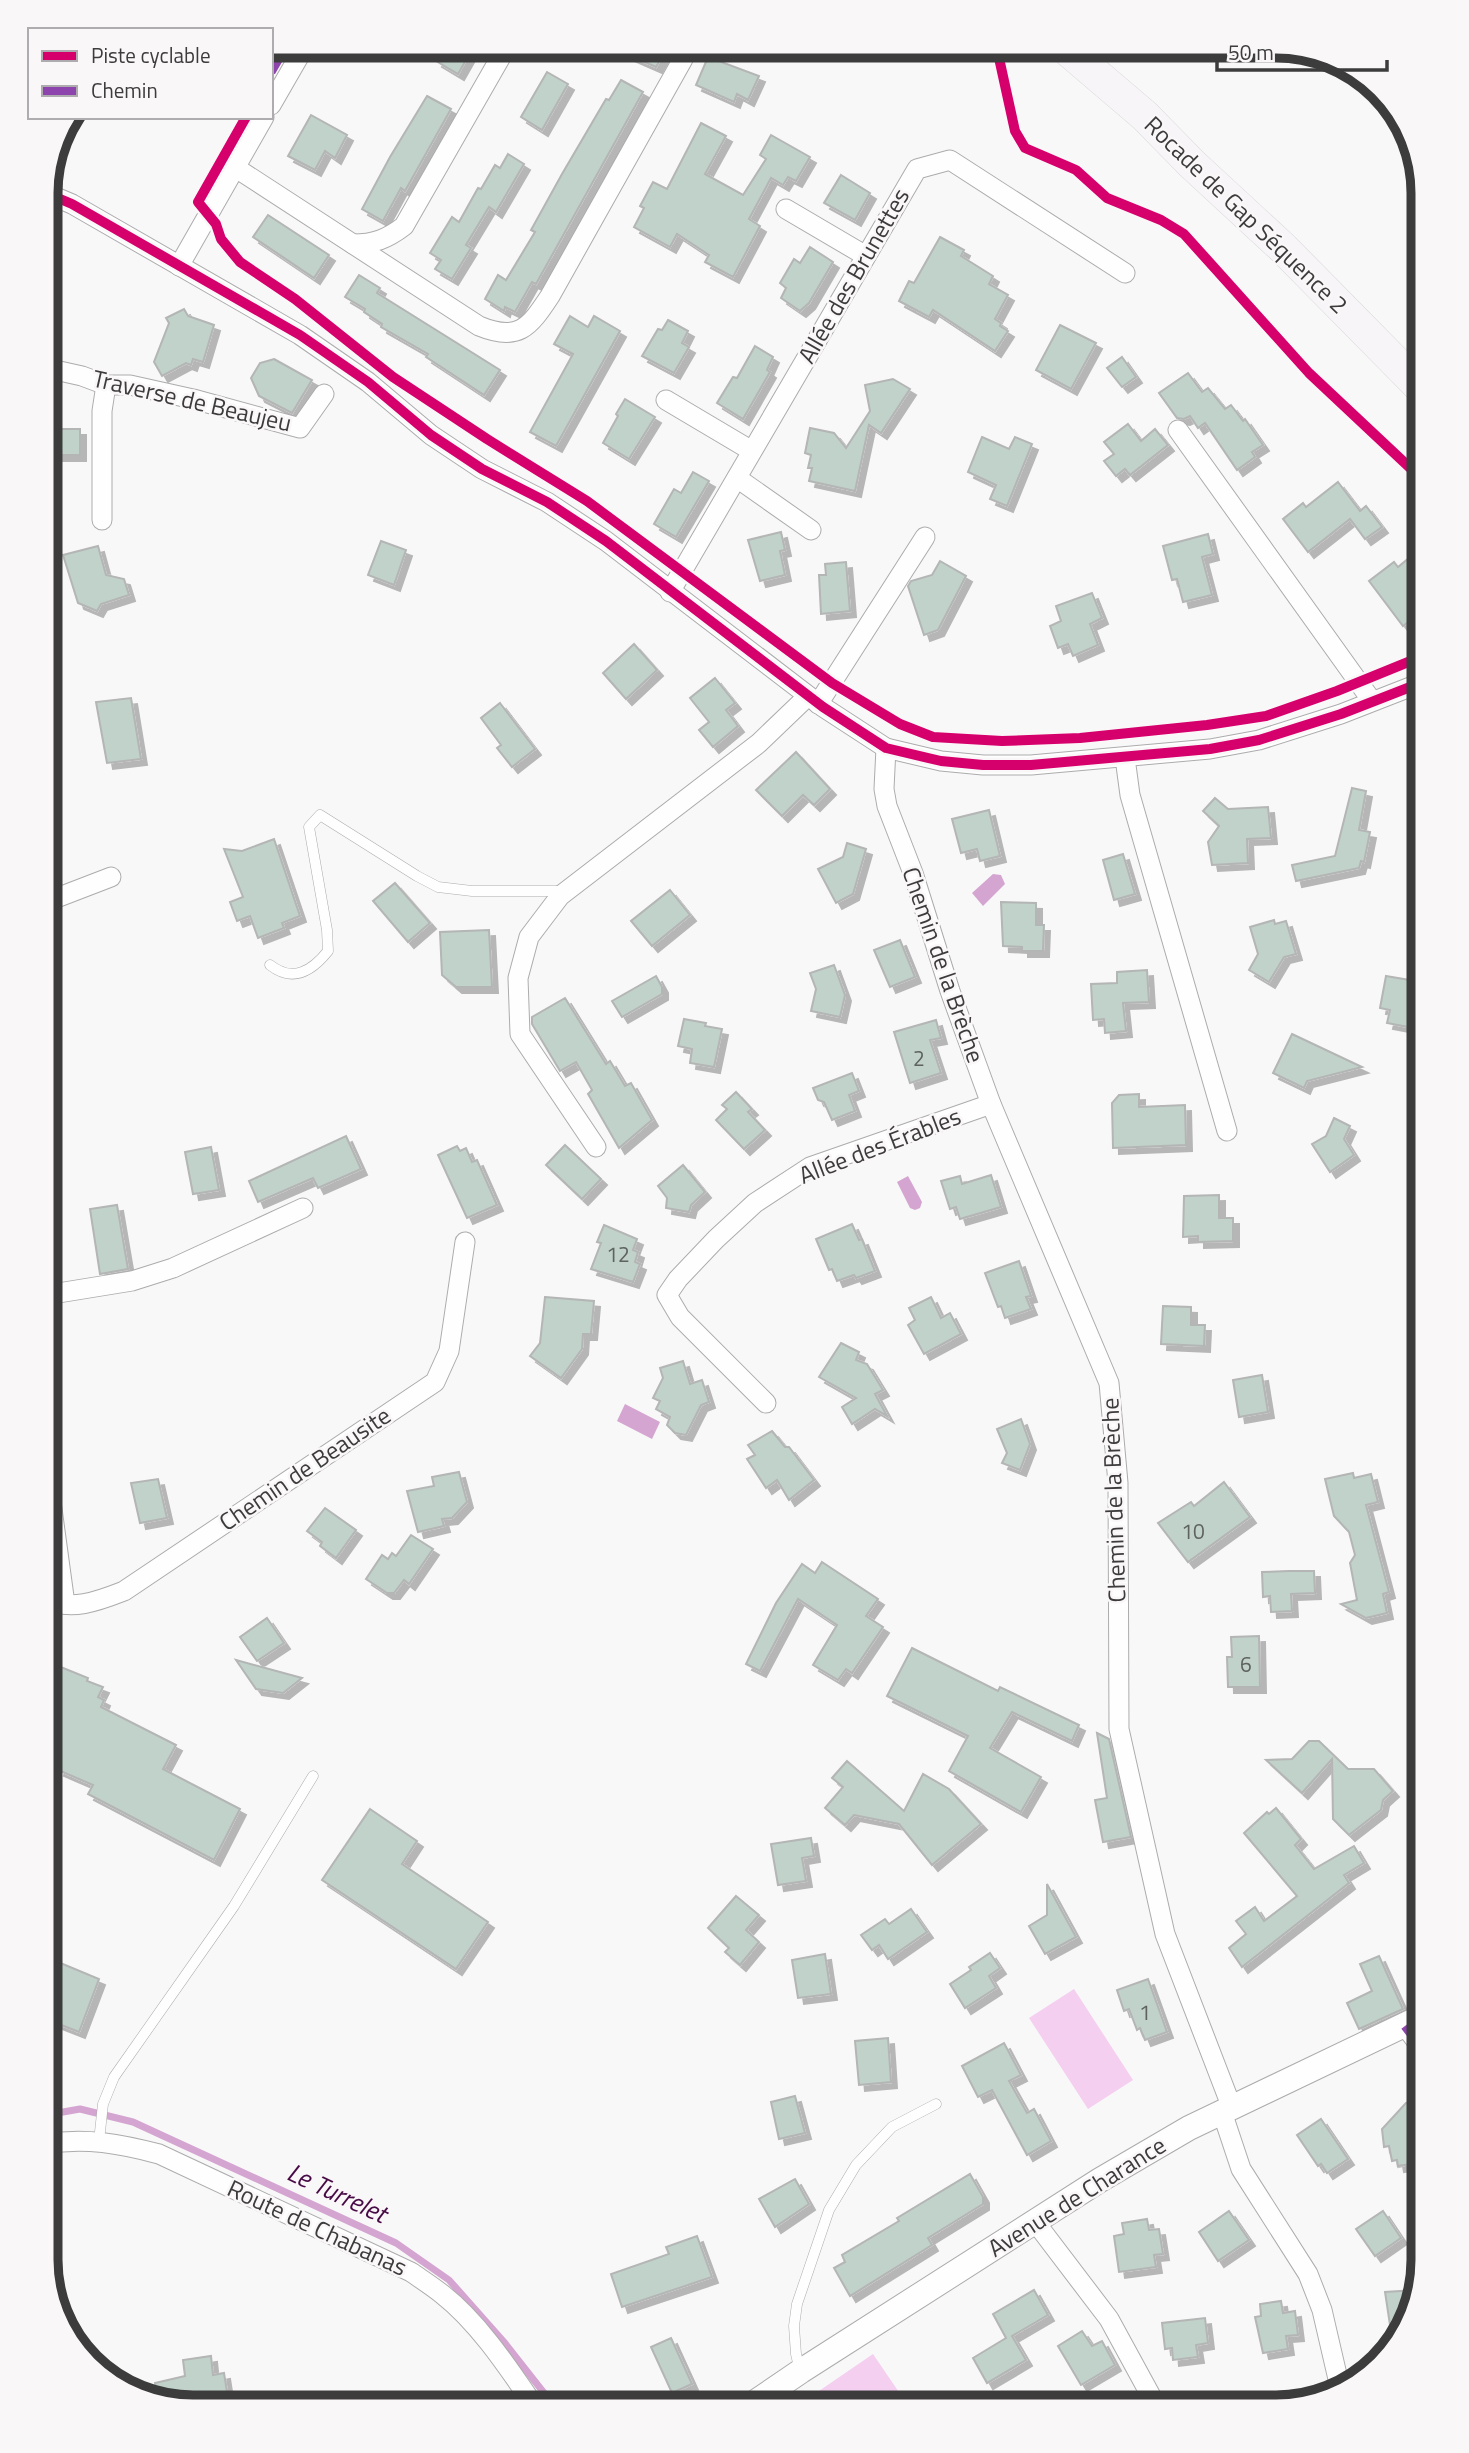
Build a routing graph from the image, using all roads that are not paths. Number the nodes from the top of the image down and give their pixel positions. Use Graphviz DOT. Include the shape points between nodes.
graph roads {
  1 [pos="298,58"];
  2 [pos="500,58"];
  3 [pos="683,58"];
  4 [pos="1077,58"];
  5 [pos="273,102"];
  6 [pos="263,119"];
  7 [pos="236,167"];
  8 [pos="58,198"];
  9 [pos="786,209"];
  10 [pos="353,244"];
  11 [pos="866,256"];
  12 [pos="179,266"];
  13 [pos="1125,273"];
  14 [pos="58,371"];
  15 [pos="1411,378"];
  16 [pos="106,385"];
  17 [pos="324,394"];
  18 [pos="666,400"];
  19 [pos="1178,430"];
  20 [pos="752,452"];
  21 [pos="737,478"];
  22 [pos="102,520"];
  23 [pos="811,530"];
  24 [pos="925,537"];
  25 [pos="670,592"];
  26 [pos="1411,686"];
  27 [pos="813,700"];
  28 [pos="1372,701"];
  29 [pos="886,748"];
  30 [pos="1125,758"];
  31 [pos="111,877"];
  32 [pos="568,891"];
  33 [pos="58,897"];
  34 [pos="270,965"];
  35 [pos="991,1104"];
  36 [pos="1227,1131"];
  37 [pos="596,1147"];
  38 [pos="303,1208"];
  39 [pos="465,1242"];
  40 [pos="58,1293"];
  41 [pos="766,1403"];
  42 [pos="58,1553"];
  43 [pos="58,1603"];
  44 [pos="65,1604"];
  45 [pos="313,1776"];
  46 [pos="1411,2022"];
  47 [pos="936,2104"];
  48 [pos="1227,2110"];
  49 [pos="99,2133"];
  50 [pos="58,2142"];
  51 [pos="1036,2223"];
  52 [pos="801,2371"];
  53 [pos="1338,2380"];
  54 [pos="526,2395"];
  55 [pos="766,2395"];
  56 [pos="1150,2395"];
  1 -- 5 [label="street"];
  2 -- 10 [label="street" via="404,226 390,237"];
  3 -- 10 [label="street" via="533,322 506,333 479,326"];
  4 -- 15 [label="main road, Rocade de Gap Séquence 2" via="1145,116"];
  6 -- 7 [label="street"];
  7 -- 10 [label="street"];
  7 -- 12 [label="street"];
  8 -- 12 [label="street"];
  9 -- 11 [label="street"];
  11 -- 13 [label="street, Allée des Brunettes" via="917,169 950,160"];
  11 -- 20 [label="street, Allée des Brunettes"];
  12 -- 25 [label="street" via="300,335 368,382 431,435 482,469 547,502"];
  14 -- 16 [label="street, Traverse de Beaujeu"];
  16 -- 17 [label="street, Traverse de Beaujeu" via="130,385 300,428"];
  16 -- 22 [label="street"];
  18 -- 20 [label="street"];
  19 -- 28 [label="street"];
  20 -- 21 [label="street, Allée des Brunettes"];
  21 -- 23 [label="street"];
  21 -- 25 [label="street, Allée des Brunettes"];
  24 -- 27 [label="street"];
  25 -- 27 [label="street"];
  26 -- 28 [label="street"];
  27 -- 29 [label="street"];
  27 -- 32 [label="street"];
  28 -- 30 [label="street" via="1259,740"];
  29 -- 30 [label="street" via="983,765"];
  29 -- 35 [label="street, Chemin de la Brèche" via="887,806"];
  30 -- 36 [label="street" via="1130,795"];
  31 -- 33 [label="street"];
  32 -- 34 [label="lane" via="438,887 320,815 309,827 328,951 316,965 299,974 279,972"];
  32 -- 37 [label="street" via="529,937 518,978 520,1034"];
  35 -- 41 [label="street, Allée des Érables" via="810,1167 755,1203 678,1279 667,1295 680,1317"];
  35 -- 48 [label="street, Chemin de la Brèche" via="1110,1383 1118,1483 1119,1729 1165,1934"];
  38 -- 40 [label="street" via="173,1268 131,1281"];
  39 -- 44 [label="street, Chemin de Beausite" via="449,1351 435,1382 124,1591 94,1602"];
  42 -- 44 [label="street"];
  43 -- 44 [label="street, Chemin de Beausite"];
  45 -- 49 [label="lane" via="234,1906 114,2077 103,2104"];
  46 -- 48 [label="street, Avenue de Charance"];
  47 -- 52 [label="lane" via="892,2127 856,2165 829,2210 797,2304 794,2326"];
  48 -- 51 [label="street, Avenue de Charance" via="1111,2174"];
  48 -- 53 [label="street, Chemin de la Brèche" via="1241,2169 1308,2274 1322,2310"];
  49 -- 50 [label="street, Route de Chabanas"];
  49 -- 54 [label="street, Route de Chabanas" via="159,2154 411,2272 444,2295 468,2320"];
  51 -- 52 [label="street, Avenue de Charance"];
  51 -- 56 [label="street" via="1109,2319"];
  52 -- 55 [label="street, Avenue de Charance"];
}
